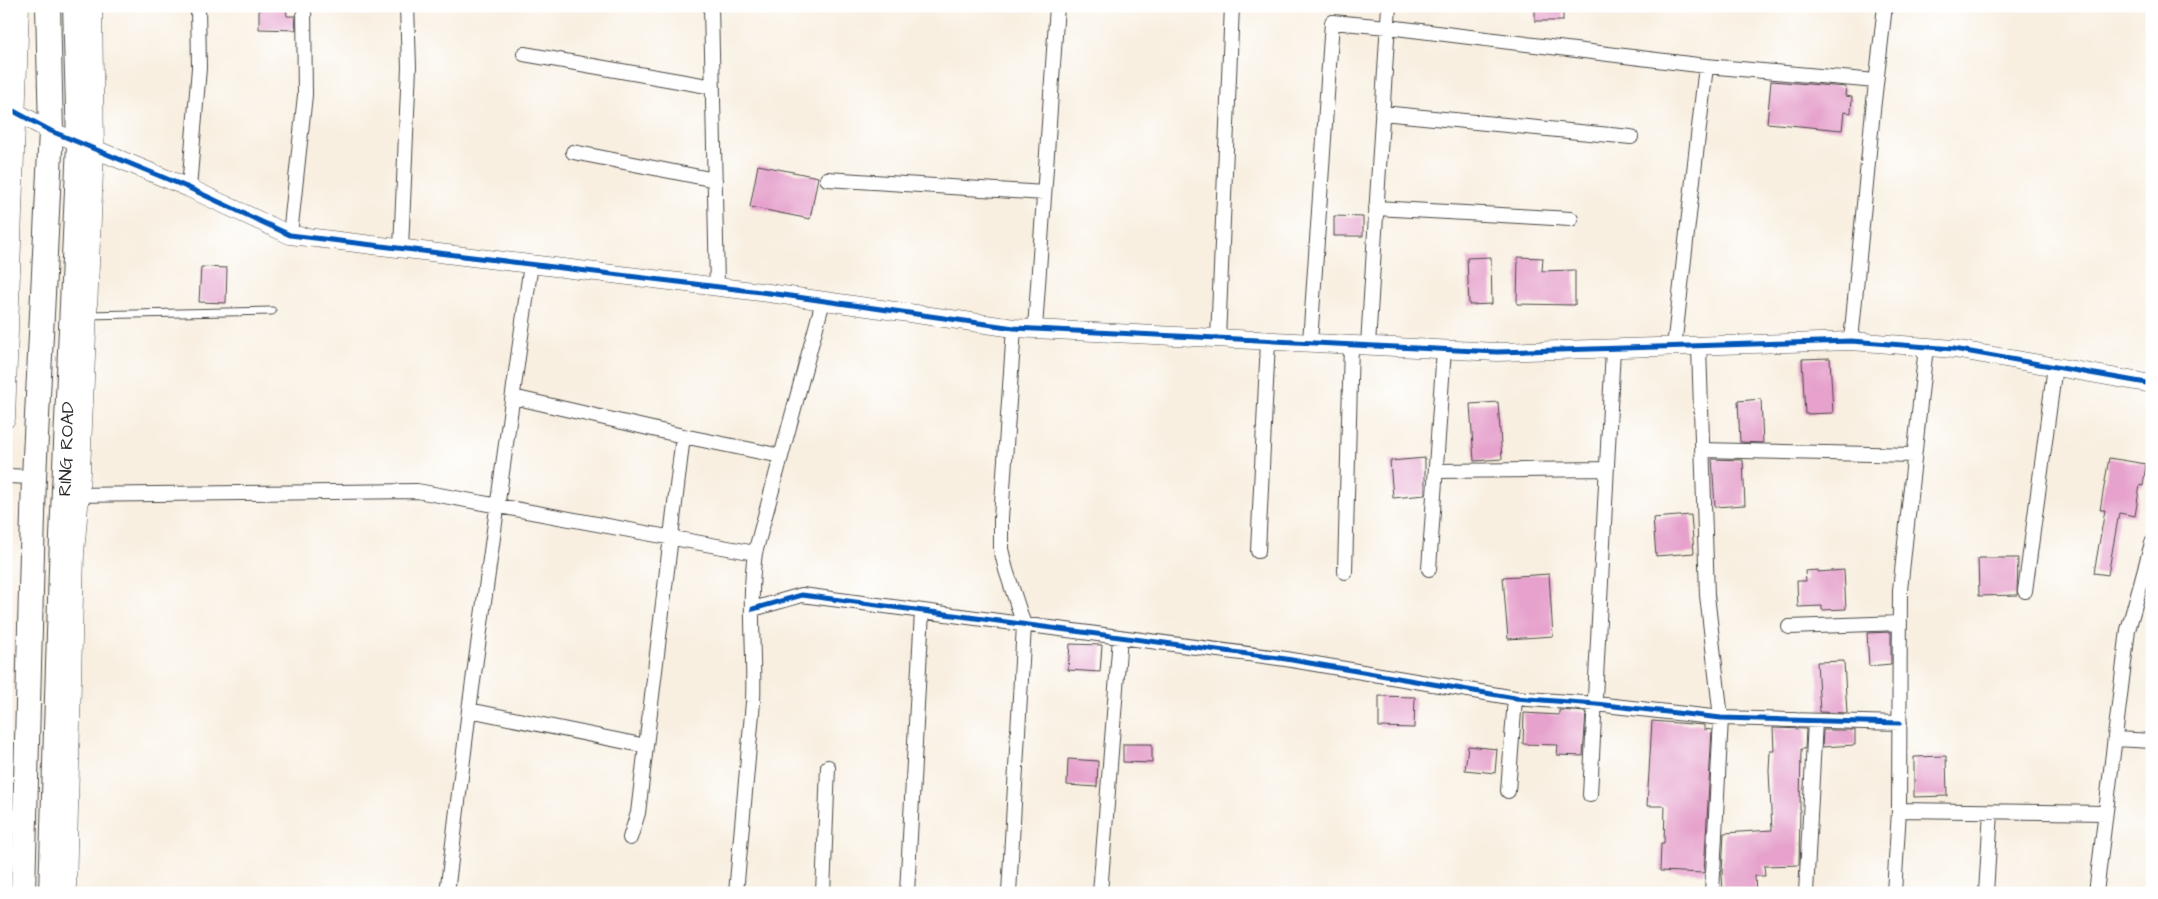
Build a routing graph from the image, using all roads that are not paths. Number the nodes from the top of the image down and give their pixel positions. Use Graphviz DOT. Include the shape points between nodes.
graph roads {
  1 [pos="20,6"];
  2 [pos="48,6"];
  3 [pos="75,6"];
  4 [pos="93,6"];
  5 [pos="198,6"];
  6 [pos="304,6"];
  7 [pos="407,6"];
  8 [pos="712,6"];
  9 [pos="1057,6"];
  10 [pos="1232,6"];
  11 [pos="1389,6"];
  12 [pos="1885,6"];
  13 [pos="1388,27"];
  14 [pos="524,54"];
  15 [pos="1706,66"];
  16 [pos="1876,82"];
  17 [pos="713,87"];
  18 [pos="11,110"];
  19 [pos="1382,113"];
  20 [pos="50,131"];
  21 [pos="1631,137"];
  22 [pos="87,146"];
  23 [pos="573,152"];
  24 [pos="827,179"];
  25 [pos="715,180"];
  26 [pos="190,188"];
  27 [pos="1044,193"];
  28 [pos="1376,208"];
  29 [pos="1571,219"];
  30 [pos="290,235"];
  31 [pos="401,248"];
  32 [pos="531,264"];
  33 [pos="717,287"];
  34 [pos="823,301"];
  35 [pos="272,311"];
  36 [pos="87,316"];
  37 [pos="1014,328"];
  38 [pos="1035,329"];
  39 [pos="1218,339"];
  40 [pos="1268,341"];
  41 [pos="1851,341"];
  42 [pos="1310,342"];
  43 [pos="1359,344"];
  44 [pos="1674,347"];
  45 [pos="1699,347"];
  46 [pos="1926,347"];
  47 [pos="1444,349"];
  48 [pos="1613,349"];
  49 [pos="2055,366"];
  50 [pos="2152,384"];
  51 [pos="513,397"];
  52 [pos="6,419"];
  53 [pos="683,436"];
  54 [pos="1702,450"];
  55 [pos="781,456"];
  56 [pos="1914,456"];
  57 [pos="1607,469"];
  58 [pos="1436,471"];
  59 [pos="6,476"];
  60 [pos="34,477"];
  61 [pos="72,495"];
  62 [pos="497,506"];
  63 [pos="671,538"];
  64 [pos="2152,543"];
  65 [pos="1258,551"];
  66 [pos="755,553"];
  67 [pos="1429,569"];
  68 [pos="1345,572"];
  69 [pos="2025,591"];
  70 [pos="753,609"];
  71 [pos="922,611"];
  72 [pos="1900,623"];
  73 [pos="1024,625"];
  74 [pos="1789,627"];
  75 [pos="1120,637"];
  76 [pos="1515,698"];
  77 [pos="1596,704"];
  78 [pos="469,710"];
  79 [pos="1721,718"];
  80 [pos="1815,721"];
  81 [pos="1900,723"];
  82 [pos="2116,739"];
  83 [pos="2152,741"];
  84 [pos="646,746"];
  85 [pos="828,767"];
  86 [pos="1508,792"];
  87 [pos="1590,794"];
  88 [pos="1899,810"];
  89 [pos="1991,812"];
  90 [pos="2105,813"];
  91 [pos="630,838"];
  92 [pos="23,893"];
  93 [pos="51,893"];
  94 [pos="67,893"];
  95 [pos="447,893"];
  96 [pos="736,893"];
  97 [pos="824,893"];
  98 [pos="907,893"];
  99 [pos="1010,893"];
  100 [pos="1100,893"];
  101 [pos="1712,893"];
  102 [pos="1806,893"];
  103 [pos="1894,893"];
  104 [pos="1986,893"];
  105 [pos="2096,893"];
  1 -- 18 [label="street"];
  2 -- 20 [label="highway, RING ROAD"];
  3 -- 22 [label="highway, RING ROAD"];
  4 -- 22 [label="street"];
  5 -- 26 [label="street" via="199,68"];
  6 -- 30 [label="street" via="305,95"];
  7 -- 31 [label="street" via="409,67"];
  8 -- 17 [label="street"];
  9 -- 27 [label="street"];
  10 -- 39 [label="street"];
  11 -- 13 [label="street"];
  12 -- 16 [label="street"];
  13 -- 15 [label="street"];
  13 -- 19 [label="street"];
  13 -- 42 [label="street" via="1332,22"];
  14 -- 17 [label="street"];
  15 -- 16 [label="street"];
  15 -- 44 [label="street"];
  16 -- 41 [label="street"];
  17 -- 25 [label="street"];
  18 -- 20 [label="street"];
  18 -- 52 [label="street" via="12,271"];
  19 -- 21 [label="street"];
  19 -- 28 [label="street"];
  20 -- 22 [label="street"];
  20 -- 60 [label="highway, RING ROAD"];
  22 -- 26 [label="street"];
  22 -- 36 [label="street"];
  22 -- 61 [label="highway, RING ROAD"];
  23 -- 25 [label="street"];
  24 -- 27 [label="street"];
  25 -- 33 [label="street"];
  26 -- 30 [label="street"];
  27 -- 38 [label="street"];
  28 -- 29 [label="street"];
  28 -- 43 [label="street"];
  30 -- 31 [label="street"];
  31 -- 32 [label="street"];
  32 -- 33 [label="street"];
  32 -- 51 [label="street"];
  33 -- 34 [label="street"];
  34 -- 37 [label="street"];
  34 -- 55 [label="street"];
  35 -- 36 [label="lane"];
  36 -- 61 [label="street"];
  37 -- 38 [label="street"];
  37 -- 73 [label="street" via="1001,549"];
  38 -- 39 [label="street"];
  39 -- 40 [label="street"];
  40 -- 42 [label="street"];
  40 -- 65 [label="street"];
  41 -- 45 [label="street"];
  41 -- 46 [label="street"];
  42 -- 43 [label="street"];
  43 -- 47 [label="street"];
  43 -- 68 [label="street"];
  44 -- 45 [label="street"];
  44 -- 48 [label="street"];
  45 -- 54 [label="street"];
  46 -- 49 [label="street"];
  46 -- 56 [label="street"];
  47 -- 48 [label="street" via="1497,352"];
  47 -- 58 [label="street"];
  48 -- 57 [label="street"];
  49 -- 50 [label="street"];
  49 -- 69 [label="street"];
  51 -- 53 [label="street"];
  51 -- 62 [label="street"];
  53 -- 55 [label="street"];
  53 -- 63 [label="street"];
  54 -- 56 [label="street"];
  54 -- 79 [label="street" via="1707,595"];
  55 -- 66 [label="street"];
  56 -- 72 [label="street" via="1900,590"];
  57 -- 58 [label="street"];
  57 -- 77 [label="street"];
  58 -- 67 [label="street"];
  59 -- 60 [label="street"];
  60 -- 92 [label="highway, RING ROAD"];
  61 -- 62 [label="street" via="417,491"];
  61 -- 93 [label="highway, RING ROAD"];
  61 -- 94 [label="street" via="75,553"];
  62 -- 63 [label="street"];
  62 -- 78 [label="street"];
  63 -- 66 [label="street"];
  63 -- 84 [label="street"];
  64 -- 82 [label="street" via="2128,630"];
  66 -- 70 [label="street"];
  70 -- 71 [label="street" via="802,595"];
  70 -- 96 [label="street" via="753,702"];
  71 -- 73 [label="street"];
  71 -- 98 [label="street"];
  72 -- 74 [label="street"];
  72 -- 81 [label="street"];
  73 -- 75 [label="street"];
  73 -- 99 [label="street"];
  75 -- 76 [label="street" via="1286,660"];
  75 -- 100 [label="street"];
  76 -- 77 [label="street"];
  76 -- 86 [label="street"];
  77 -- 79 [label="street"];
  77 -- 87 [label="street"];
  78 -- 84 [label="street"];
  78 -- 95 [label="street"];
  79 -- 80 [label="street"];
  79 -- 101 [label="street"];
  80 -- 81 [label="street"];
  80 -- 102 [label="street"];
  81 -- 88 [label="street"];
  82 -- 83 [label="street"];
  82 -- 90 [label="street"];
  84 -- 91 [label="street" via="638,813"];
  85 -- 97 [label="street"];
  88 -- 89 [label="street"];
  88 -- 103 [label="street"];
  89 -- 90 [label="street"];
  89 -- 104 [label="street"];
  90 -- 105 [label="street"];
}
